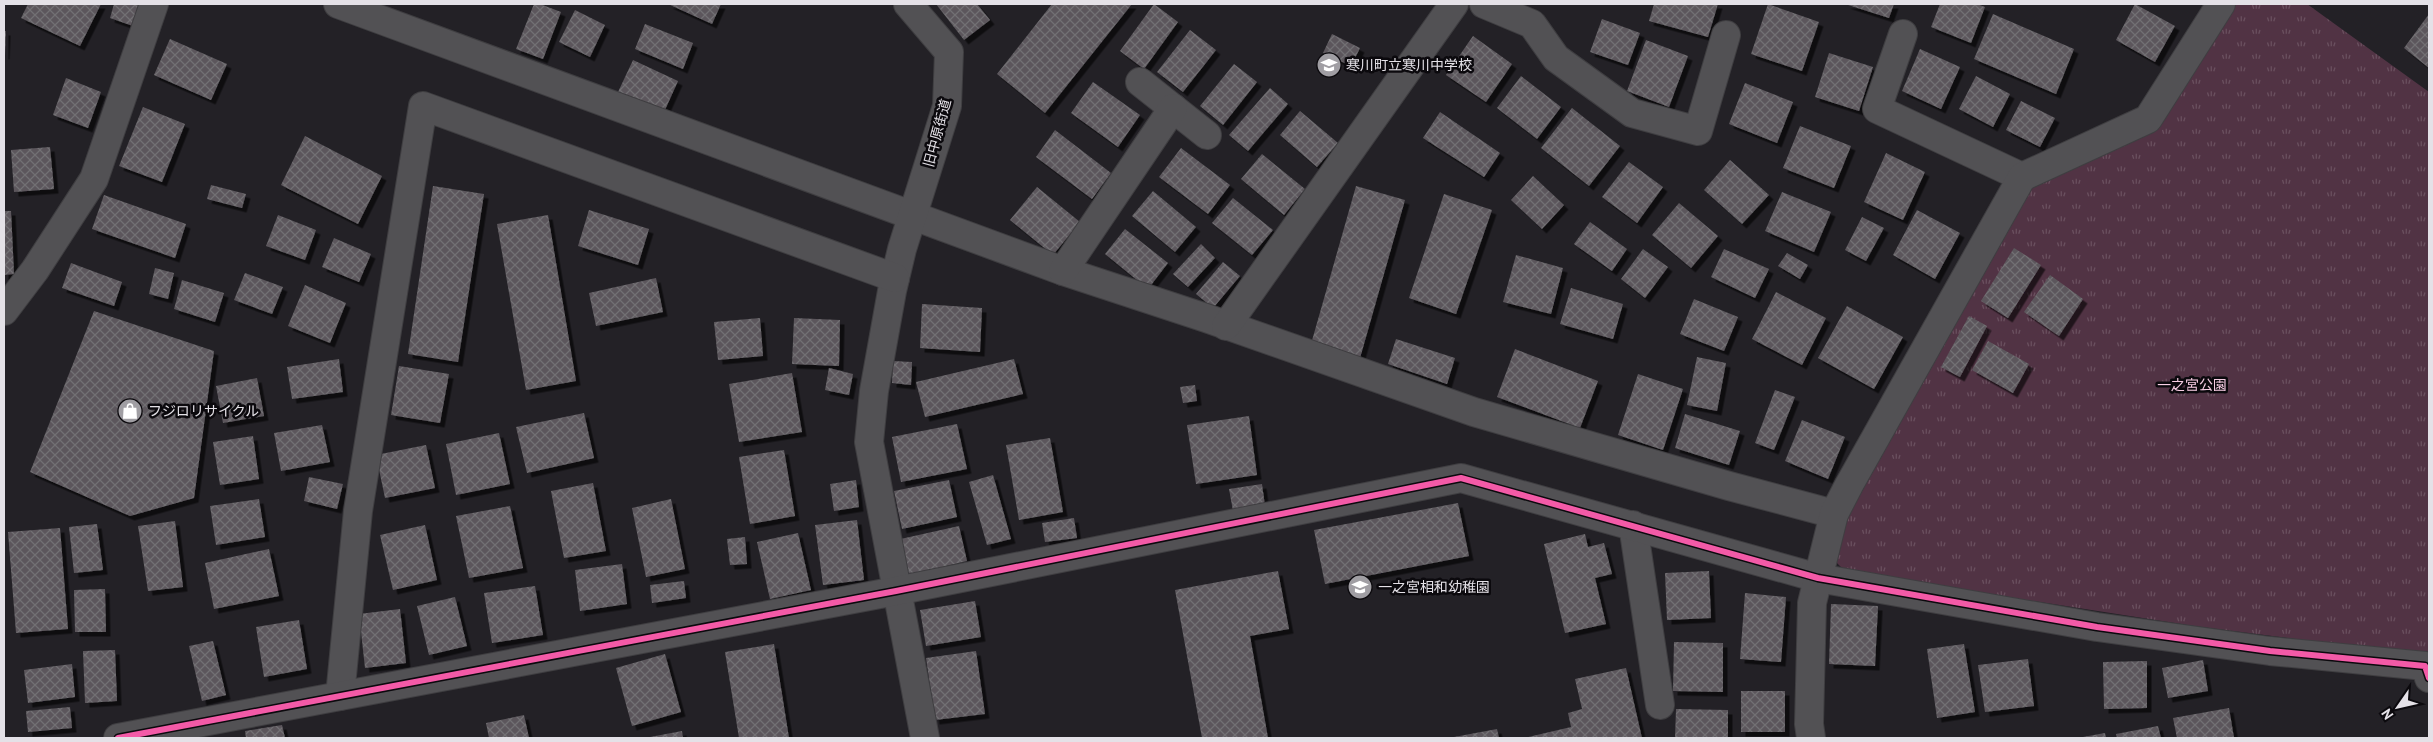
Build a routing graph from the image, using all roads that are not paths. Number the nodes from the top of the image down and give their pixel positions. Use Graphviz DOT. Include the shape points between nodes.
graph roads {
  1 [pos="154,4"];
  2 [pos="338,4"];
  3 [pos="908,4"];
  4 [pos="1454,4"];
  5 [pos="1484,4"];
  6 [pos="2220,4"];
  7 [pos="1903,34"];
  8 [pos="1726,35"];
  9 [pos="1140,82"];
  10 [pos="1173,108"];
  11 [pos="1207,135"];
  12 [pos="2022,177"];
  13 [pos="913,215"];
  14 [pos="1063,271"];
  15 [pos="895,278"];
  16 [pos="4,310"];
  17 [pos="1226,326"];
  18 [pos="1834,514"];
  19 [pos="1633,525"];
  20 [pos="1818,578"];
  21 [pos="896,591"];
  22 [pos="2429,678"];
  23 [pos="340,696"];
  24 [pos="1660,704"];
  25 [pos="118,738"];
  26 [pos="925,738"];
  27 [pos="1811,738"];
  1 -- 16 [label="street" via="94,179 35,270"];
  2 -- 13 [label="street"];
  3 -- 13 [label="street, 旧中原街道" via="949,52 947,106"];
  4 -- 17 [label="street"];
  5 -- 8 [label="street" via="1532,24 1556,58 1632,113 1698,131"];
  6 -- 12 [label="street" via="2148,118"];
  7 -- 12 [label="street" via="1877,109"];
  9 -- 10 [label="street"];
  10 -- 11 [label="street"];
  10 -- 14 [label="street"];
  12 -- 18 [label="street"];
  13 -- 14 [label="street"];
  13 -- 15 [label="street, 旧中原街道"];
  14 -- 17 [label="street"];
  15 -- 21 [label="street, 旧中原街道" via="874,391 869,442"];
  15 -- 23 [label="street" via="422,106 358,512"];
  17 -- 18 [label="street" via="1474,412"];
  18 -- 20 [label="street"];
  19 -- 20 [label="street"];
  19 -- 21 [label="street" via="1461,478"];
  19 -- 24 [label="street"];
  20 -- 22 [label="street" via="2097,627 2270,651 2425,666"];
  20 -- 27 [label="street" via="1812,603"];
  21 -- 23 [label="street"];
  21 -- 26 [label="street, 旧中原街道"];
  23 -- 25 [label="street"];
}
